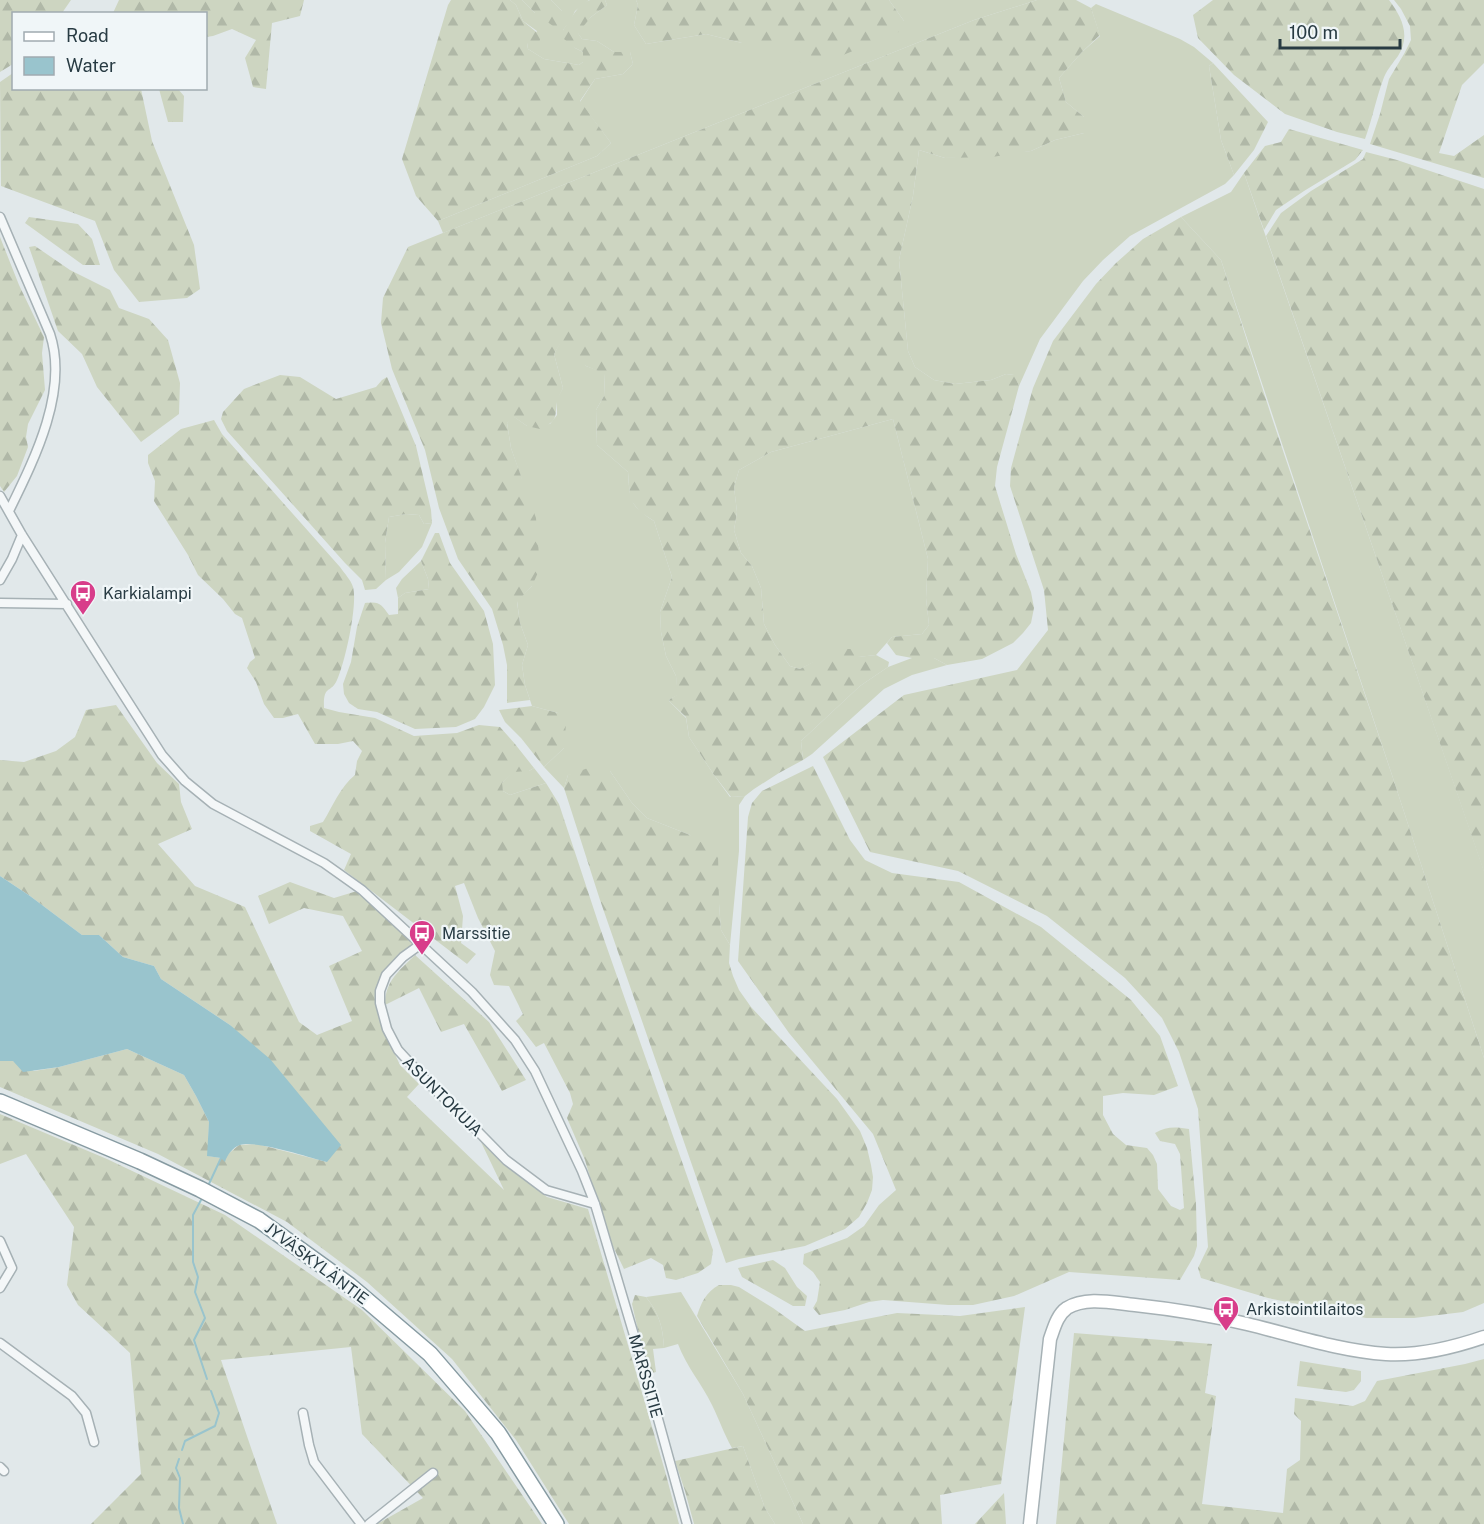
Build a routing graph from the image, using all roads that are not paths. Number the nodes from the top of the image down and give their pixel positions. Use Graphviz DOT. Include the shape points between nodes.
graph roads {
  1 [pos="0,217"];
  2 [pos="0,496"];
  3 [pos="9,511"];
  4 [pos="22,535"];
  5 [pos="0,580"];
  6 [pos="0,603"];
  7 [pos="67,604"];
  8 [pos="421,944"];
  9 [pos="0,1102"];
  10 [pos="595,1204"];
  11 [pos="0,1241"];
  12 [pos="0,1288"];
  13 [pos="1484,1337"];
  14 [pos="0,1343"];
  15 [pos="303,1413"];
  16 [pos="94,1442"];
  17 [pos="433,1473"];
  18 [pos="362,1524"];
  19 [pos="369,1524"];
  20 [pos="556,1524"];
  21 [pos="687,1524"];
  22 [pos="1030,1524"];
  1 -- 3 [label="street" via="50,334 56,362 43,436"];
  2 -- 3 [label="street, MARSSITIE"];
  3 -- 4 [label="street, MARSSITIE"];
  4 -- 5 [label="street"];
  4 -- 7 [label="street, MARSSITIE"];
  6 -- 7 [label="street"];
  7 -- 8 [label="street, MARSSITIE" via="162,755 185,781 213,804 324,863 363,890"];
  8 -- 10 [label="street, MARSSITIE" via="515,1040 535,1071"];
  8 -- 10 [label="street, ASUNTOKUJA" via="386,975 380,991 387,1029 398,1050 506,1160 546,1190"];
  9 -- 20 [label="highway, JYVÄSKYLÄNTIE" via="200,1189 260,1220 349,1285 430,1354 498,1433"];
  10 -- 21 [label="street, MARSSITIE"];
  11 -- 12 [label="street" via="12,1268"];
  13 -- 22 [label="street" via="1448,1349 1387,1354 1159,1308 1101,1301 1067,1308 1057,1319 1050,1339"];
  14 -- 16 [label="street" via="72,1396 86,1413"];
  15 -- 18 [label="street" via="314,1462"];
  17 -- 19 [label="street"];
}
